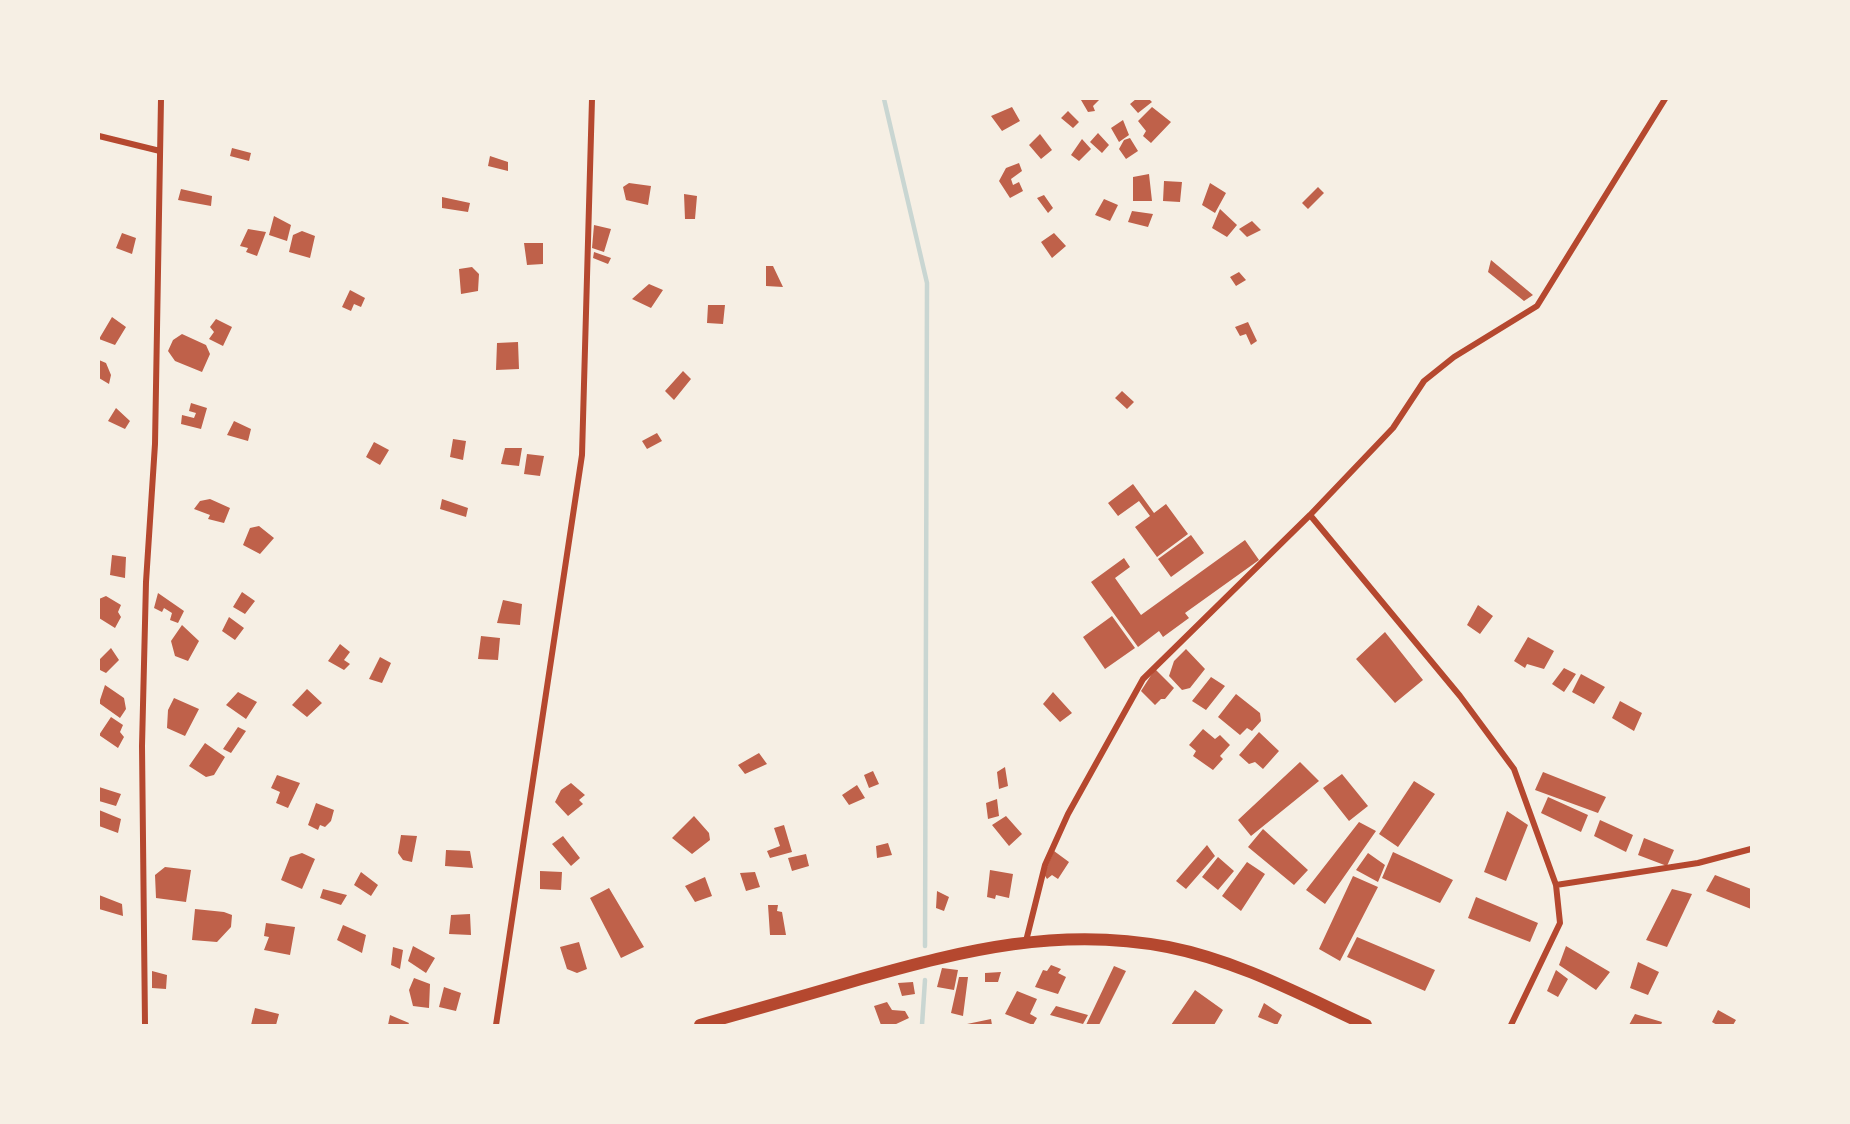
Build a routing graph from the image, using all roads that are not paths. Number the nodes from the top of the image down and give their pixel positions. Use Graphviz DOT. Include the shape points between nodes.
graph roads {
  1 [pos="161,99"];
  2 [pos="592,99"];
  3 [pos="1665,99"];
  4 [pos="99,136"];
  5 [pos="160,151"];
  6 [pos="1311,515"];
  7 [pos="1751,849"];
  8 [pos="1556,885"];
  9 [pos="1026,941"];
  10 [pos="146,1025"];
  11 [pos="496,1025"];
  12 [pos="700,1025"];
  13 [pos="1366,1025"];
  14 [pos="1511,1025"];
  1 -- 5 [label="street"];
  2 -- 11 [label="street" via="582,455"];
  3 -- 6 [label="street" via="1537,306 1454,357 1424,381 1392,428"];
  4 -- 5 [label="street"];
  5 -- 10 [label="street" via="155,444 142,734"];
  6 -- 8 [label="street" via="1460,696 1514,769"];
  6 -- 9 [label="street" via="1143,679 1068,814 1045,865"];
  7 -- 8 [label="street" via="1698,863"];
  8 -- 14 [label="street" via="1560,923"];
  9 -- 12 [label="main road" via="947,955"];
  9 -- 13 [label="main road" via="1120,939 1170,947 1270,979"];
}
